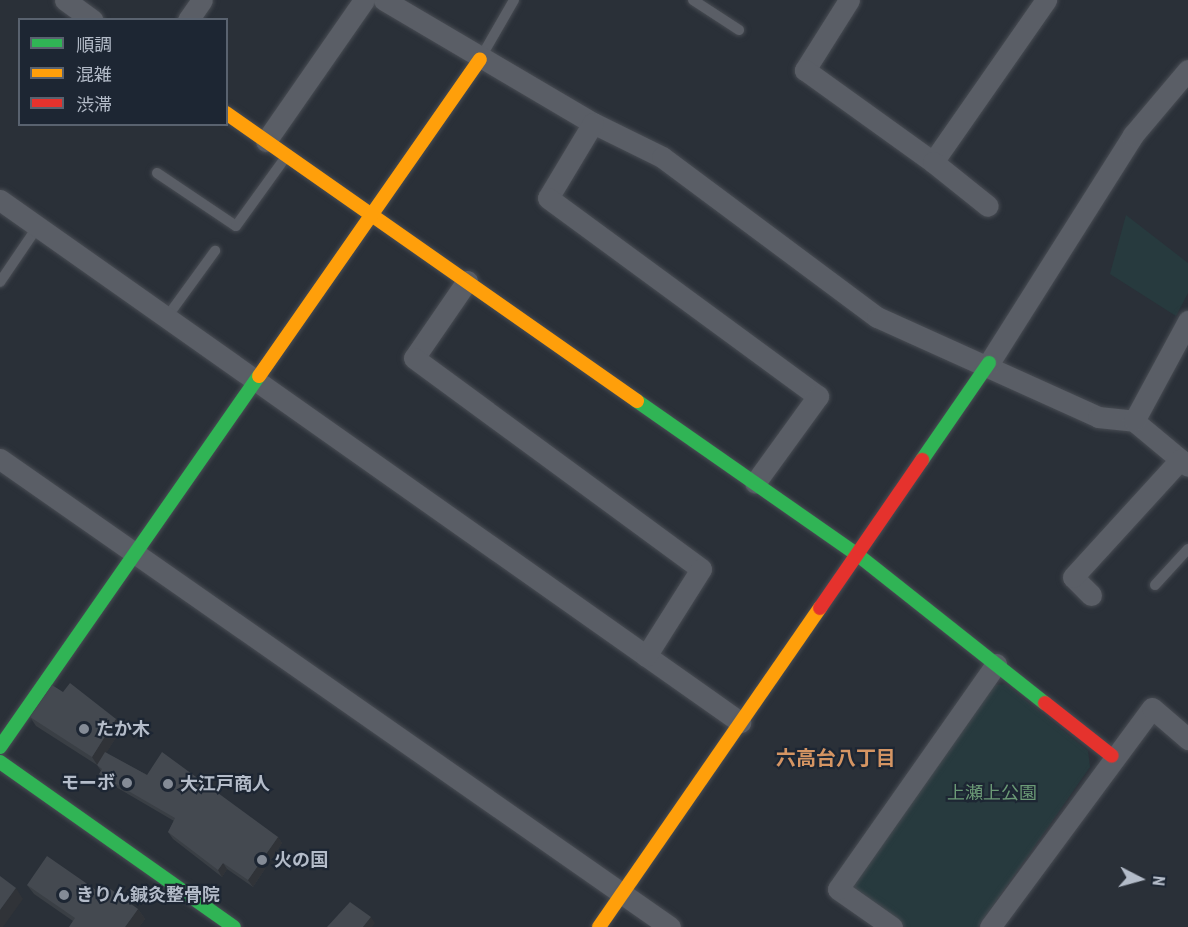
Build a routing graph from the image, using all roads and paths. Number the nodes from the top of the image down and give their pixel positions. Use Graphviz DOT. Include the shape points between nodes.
graph roads {
  1 [pos="65,0"];
  2 [pos="202,0"];
  3 [pos="364,0"];
  4 [pos="384,0"];
  5 [pos="514,0"];
  6 [pos="693,0"];
  7 [pos="849,0"];
  8 [pos="1046,0"];
  9 [pos="90,18"];
  10 [pos="189,18"];
  11 [pos="739,30"];
  12 [pos="480,59"];
  13 [pos="1188,70"];
  14 [pos="228,114"];
  15 [pos="593,123"];
  16 [pos="266,141"];
  17 [pos="287,156"];
  18 [pos="933,162"];
  19 [pos="157,173"];
  20 [pos="0,200"];
  21 [pos="988,206"];
  22 [pos="371,214"];
  23 [pos="38,226"];
  24 [pos="215,250"];
  25 [pos="467,281"];
  26 [pos="0,282"];
  27 [pos="167,317"];
  28 [pos="1188,321"];
  29 [pos="989,363"];
  30 [pos="258,381"];
  31 [pos="1134,421"];
  32 [pos="0,459"];
  33 [pos="1184,463"];
  34 [pos="755,483"];
  35 [pos="1188,549"];
  36 [pos="135,555"];
  37 [pos="858,555"];
  38 [pos="1155,585"];
  39 [pos="1091,595"];
  40 [pos="646,656"];
  41 [pos="996,664"];
  42 [pos="740,722"];
  43 [pos="1188,739"];
  44 [pos="0,747"];
  45 [pos="1112,756"];
  46 [pos="0,762"];
  47 [pos="623,893"];
  48 [pos="234,927"];
  49 [pos="599,927"];
  50 [pos="670,927"];
  51 [pos="892,927"];
  52 [pos="990,927"];
  1 -- 9 [label="street"];
  2 -- 10 [label="street"];
  3 -- 16 [label="street"];
  4 -- 12 [label="street"];
  5 -- 12 [label="lane"];
  6 -- 11 [label="lane"];
  7 -- 18 [label="street" via="805,70"];
  8 -- 18 [label="street"];
  12 -- 15 [label="street"];
  12 -- 22 [label="street"];
  13 -- 29 [label="street" via="1133,135"];
  14 -- 16 [label="street"];
  15 -- 29 [label="street" via="662,157 877,317"];
  15 -- 34 [label="street" via="548,198 818,396"];
  16 -- 17 [label="street"];
  17 -- 19 [label="lane" via="236,226"];
  17 -- 22 [label="street"];
  18 -- 21 [label="street"];
  20 -- 23 [label="street"];
  22 -- 25 [label="street"];
  22 -- 30 [label="street"];
  23 -- 26 [label="lane"];
  23 -- 27 [label="street"];
  24 -- 27 [label="lane"];
  25 -- 34 [label="street"];
  25 -- 40 [label="street" via="414,358 701,570"];
  27 -- 30 [label="street"];
  28 -- 31 [label="street"];
  29 -- 31 [label="street" via="1098,417"];
  29 -- 37 [label="street"];
  30 -- 36 [label="street"];
  30 -- 40 [label="street"];
  31 -- 33 [label="street"];
  32 -- 36 [label="street"];
  33 -- 39 [label="street" via="1073,577"];
  34 -- 37 [label="street"];
  35 -- 38 [label="lane"];
  36 -- 44 [label="street"];
  36 -- 47 [label="street"];
  37 -- 41 [label="street"];
  37 -- 42 [label="street"];
  40 -- 42 [label="street"];
  41 -- 45 [label="street"];
  41 -- 51 [label="street" via="838,889"];
  42 -- 47 [label="street"];
  43 -- 45 [label="street" via="1152,708"];
  45 -- 52 [label="street"];
  46 -- 48 [label="street"];
  47 -- 49 [label="street"];
  47 -- 50 [label="street"];
}
